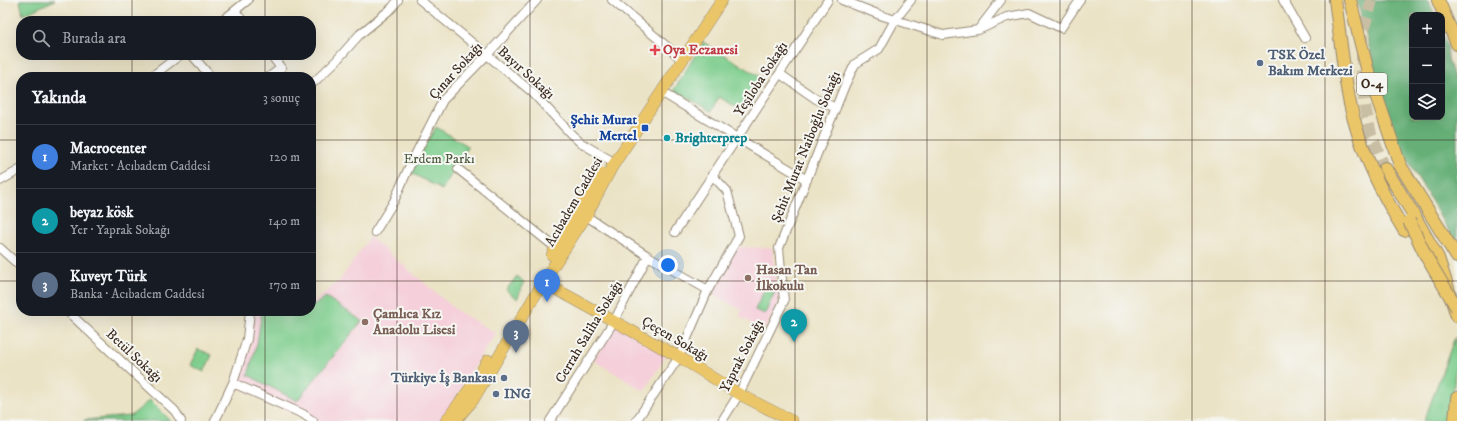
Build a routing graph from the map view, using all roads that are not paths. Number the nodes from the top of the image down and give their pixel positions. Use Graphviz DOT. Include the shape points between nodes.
graph roads {
  1 [pos="248,0"];
  2 [pos="398,0"];
  3 [pos="420,0"];
  4 [pos="537,0"];
  5 [pos="612,0"];
  6 [pos="713,0"];
  7 [pos="722,0"];
  8 [pos="828,0"];
  9 [pos="842,0"];
  10 [pos="911,0"];
  11 [pos="1001,0"];
  12 [pos="1080,0"];
  13 [pos="1283,0"];
  14 [pos="1335,0"];
  15 [pos="1350,0"];
  16 [pos="1438,0"];
  17 [pos="235,11"];
  18 [pos="228,16"];
  19 [pos="239,16"];
  20 [pos="895,20"];
  21 [pos="978,30"];
  22 [pos="1305,38"];
  23 [pos="1457,44"];
  24 [pos="487,55"];
  25 [pos="679,58"];
  26 [pos="173,60"];
  27 [pos="196,60"];
  28 [pos="275,60"];
  29 [pos="158,72"];
  30 [pos="207,72"];
  31 [pos="276,72"];
  32 [pos="780,74"];
  33 [pos="316,80"];
  34 [pos="661,92"];
  35 [pos="836,108"];
  36 [pos="738,137"];
  37 [pos="611,163"];
  38 [pos="458,169"];
  39 [pos="16,172"];
  40 [pos="712,176"];
  41 [pos="807,180"];
  42 [pos="0,181"];
  43 [pos="586,216"];
  44 [pos="1406,226"];
  45 [pos="375,232"];
  46 [pos="676,232"];
  47 [pos="0,248"];
  48 [pos="556,248"];
  49 [pos="648,256"];
  50 [pos="1457,257"];
  51 [pos="16,263"];
  52 [pos="543,282"];
  53 [pos="708,290"];
  54 [pos="784,301"];
  55 [pos="1457,308"];
  56 [pos="72,316"];
  57 [pos="249,316"];
  58 [pos="1457,316"];
  59 [pos="614,321"];
  60 [pos="679,357"];
  61 [pos="233,383"];
  62 [pos="739,394"];
  63 [pos="1457,398"];
  64 [pos="181,421"];
  65 [pos="215,421"];
  66 [pos="313,421"];
  67 [pos="446,421"];
  68 [pos="454,421"];
  69 [pos="550,421"];
  70 [pos="636,421"];
  71 [pos="722,421"];
  72 [pos="792,421"];
  73 [pos="1455,421"];
  1 -- 17 [label="street"];
  2 -- 33 [label="street" via="360,34"];
  3 -- 24 [label="street, Bayır Sokağı"];
  4 -- 24 [label="street, Çınar Sokağı"];
  5 -- 25 [label="street"];
  6 -- 25 [label="main road, Acıbadem Caddesi"];
  7 -- 25 [label="main road, Acıbadem Caddesi"];
  8 -- 32 [label="street, Yeşiloba Sokağı"];
  9 -- 20 [label="street"];
  10 -- 20 [label="street, Şehit Murat Naiboğlu Sokağı"];
  11 -- 21 [label="street"];
  12 -- 21 [label="street" via="1061,28 1029,13 1007,17"];
  13 -- 22 [label="street"];
  14 -- 44 [label="highway" via="1350,104 1359,136 1372,172 1388,203"];
  15 -- 50 [label="highway, O-4" via="1367,68 1400,165"];
  16 -- 23 [label="highway"];
  17 -- 18 [label="street"];
  17 -- 19 [label="street"];
  20 -- 21 [label="street" via="943,34"];
  20 -- 35 [label="street, Şehit Murat Naiboğlu Sokağı" via="879,48 855,64"];
  24 -- 37 [label="street, Bayır Sokağı" via="532,92 581,143"];
  24 -- 45 [label="street, Çınar Sokağı" via="443,100 394,201"];
  25 -- 34 [label="main road, Acıbadem Caddesi"];
  25 -- 37 [label="main road, Acıbadem Caddesi"];
  26 -- 29 [label="street"];
  27 -- 30 [label="street"];
  28 -- 31 [label="street" via="281,68"];
  32 -- 35 [label="street" via="816,100"];
  32 -- 36 [label="street, Yeşiloba Sokağı"];
  34 -- 36 [label="street"];
  34 -- 37 [label="main road, Acıbadem Caddesi"];
  35 -- 41 [label="street, Şehit Murat Naiboğlu Sokağı"];
  36 -- 40 [label="street, Yeşiloba Sokağı"];
  36 -- 41 [label="street"];
  37 -- 43 [label="main road, Acıbadem Caddesi"];
  37 -- 48 [label="main road, Acıbadem Caddesi" via="578,209"];
  38 -- 48 [label="street"];
  39 -- 42 [label="street"];
  40 -- 46 [label="street, Yeşiloba Sokağı"];
  40 -- 53 [label="street" via="727,191 739,236"];
  41 -- 54 [label="street, Şehit Murat Naiboğlu Sokağı" via="779,248"];
  43 -- 49 [label="street"];
  43 -- 52 [label="main road, Acıbadem Caddesi"];
  44 -- 55 [label="highway, bridge" via="1423,261"];
  44 -- 58 [label="highway" via="1385,168 1438,258"];
  47 -- 51 [label="street"];
  48 -- 67 [label="main road, Acıbadem Caddesi" via="474,383"];
  49 -- 53 [label="street"];
  49 -- 59 [label="street, Cerrah Saliha Sokağı"];
  52 -- 59 [label="main road, Çeçen Sokağı"];
  52 -- 68 [label="main road, Acıbadem Caddesi" via="473,400"];
  53 -- 60 [label="street"];
  54 -- 62 [label="street, Yaprak Sokağı"];
  56 -- 64 [label="street, Betül Sokağı" via="175,411"];
  57 -- 61 [label="street" via="247,338"];
  59 -- 60 [label="main road, Çeçen Sokağı"];
  59 -- 69 [label="street, Cerrah Saliha Sokağı"];
  60 -- 62 [label="main road, Çeçen Sokağı"];
  60 -- 70 [label="street"];
  61 -- 65 [label="street"];
  61 -- 66 [label="street" via="303,414"];
  62 -- 71 [label="street, Yaprak Sokağı"];
  62 -- 72 [label="main road, Çeçen Sokağı"];
  63 -- 73 [label="highway"];
}
